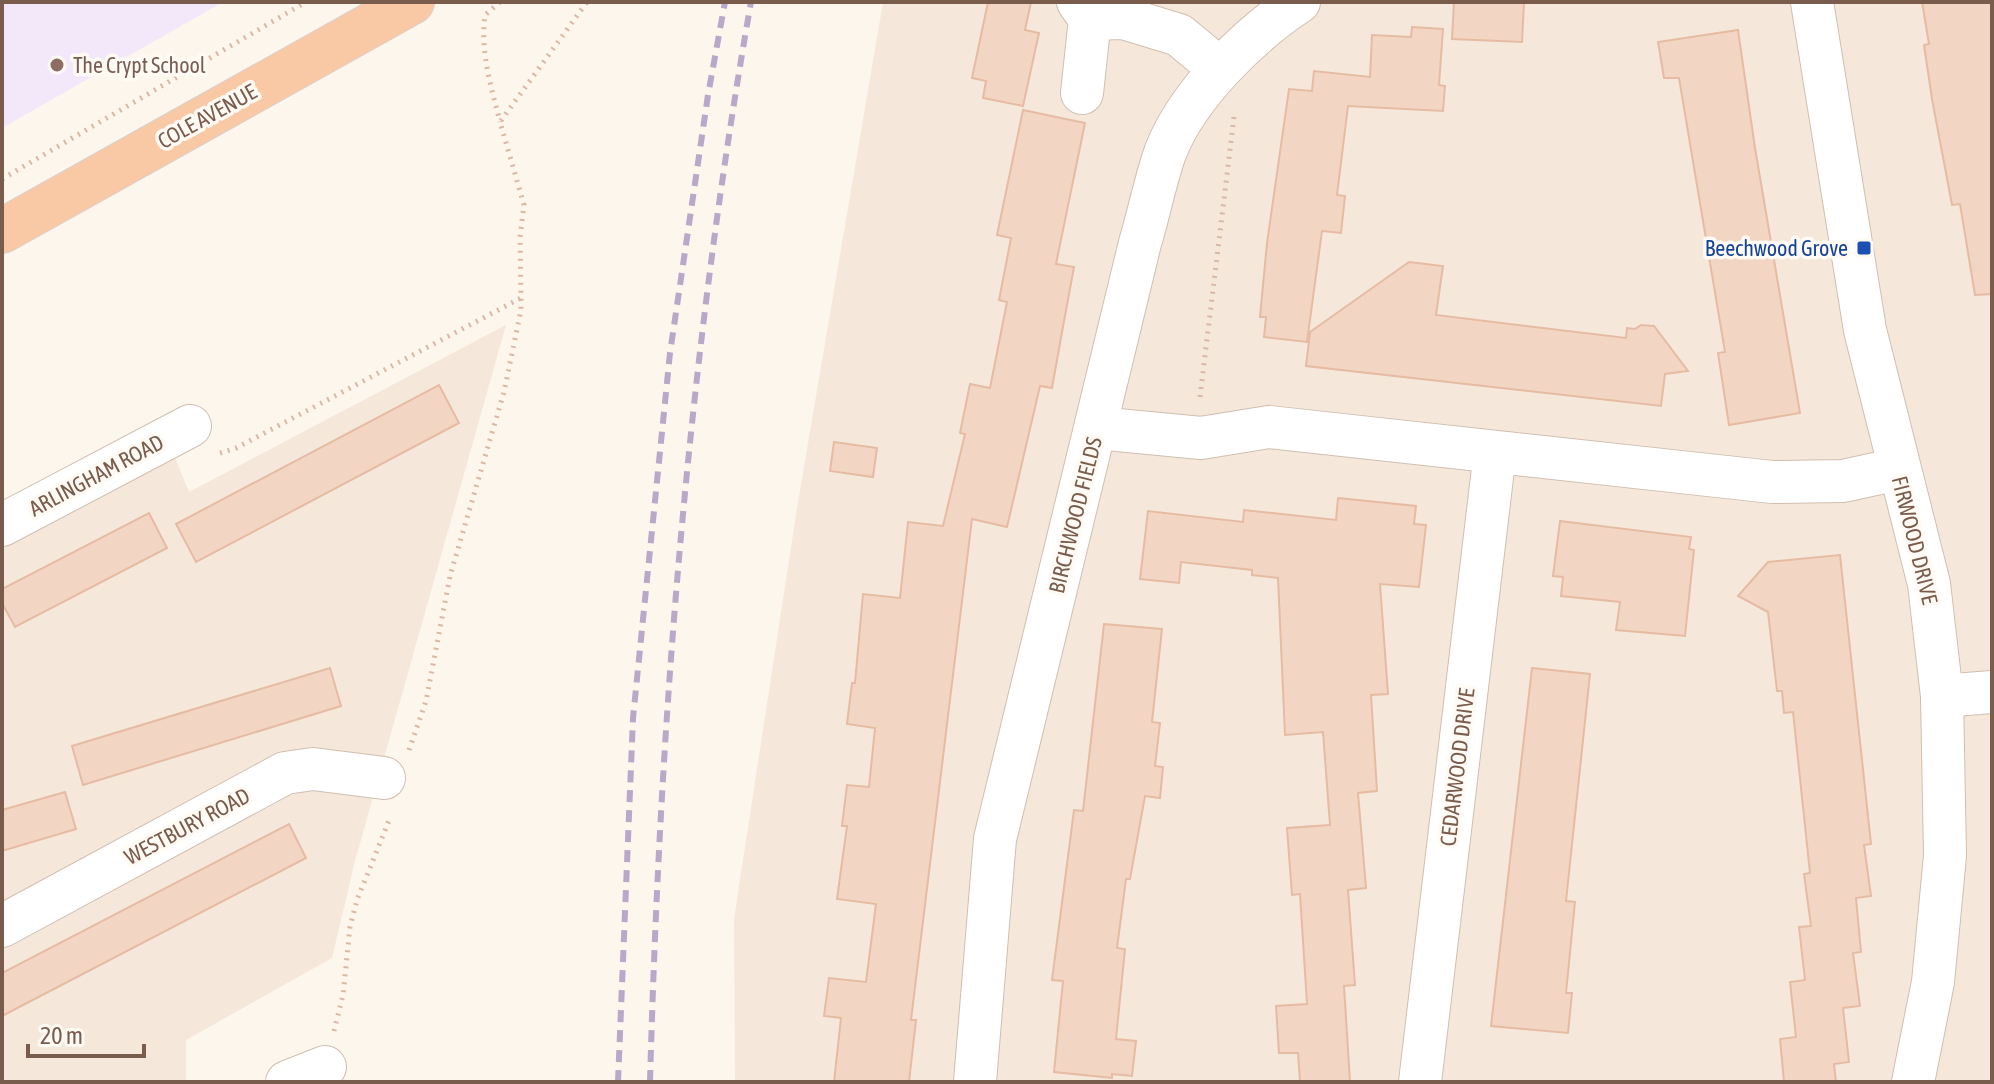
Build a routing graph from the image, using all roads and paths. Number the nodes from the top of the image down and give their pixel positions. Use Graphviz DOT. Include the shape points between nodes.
graph roads {
  1 [pos="306,2"];
  2 [pos="412,2"];
  3 [pos="500,2"];
  4 [pos="587,2"];
  5 [pos="1299,2"];
  6 [pos="1812,2"];
  7 [pos="1084,10"];
  8 [pos="1220,69"];
  9 [pos="1082,93"];
  10 [pos="1235,109"];
  11 [pos="500,122"];
  12 [pos="2,179"];
  13 [pos="2,231"];
  14 [pos="521,298"];
  15 [pos="190,426"];
  16 [pos="1097,428"];
  17 [pos="1195,438"];
  18 [pos="1495,452"];
  19 [pos="1898,469"];
  20 [pos="2,525"];
  21 [pos="1992,692"];
  22 [pos="1942,696"];
  23 [pos="395,782"];
  24 [pos="2,926"];
  25 [pos="306,1074"];
  26 [pos="975,1082"];
  27 [pos="1420,1082"];
  28 [pos="1913,1082"];
  1 -- 12 [label="path"];
  2 -- 13 [label="highway, COLE AVENUE"];
  3 -- 11 [label="path" via="485,15 482,37"];
  4 -- 11 [label="path"];
  5 -- 8 [label="street, BIRCHWOOD FIELDS"];
  6 -- 19 [label="street, FIRWOOD DRIVE" via="1865,330"];
  7 -- 8 [label="street" via="1179,35"];
  7 -- 9 [label="street"];
  8 -- 16 [label="street, BIRCHWOOD FIELDS" via="1166,151"];
  10 -- 17 [label="path"];
  11 -- 14 [label="path" via="524,205"];
  14 -- 15 [label="path" via="222,455"];
  14 -- 23 [label="path" via="504,392 450,576 426,701"];
  15 -- 20 [label="street, ARLINGHAM ROAD"];
  16 -- 17 [label="street"];
  16 -- 26 [label="street, BIRCHWOOD FIELDS" via="995,839"];
  17 -- 18 [label="street" via="1269,427"];
  18 -- 19 [label="street" via="1772,482 1843,481"];
  18 -- 27 [label="street, CEDARWOOD DRIVE"];
  19 -- 22 [label="street, FIRWOOD DRIVE" via="1929,584"];
  21 -- 22 [label="street"];
  22 -- 28 [label="street, FIRWOOD DRIVE" via="1945,856 1933,982"];
  23 -- 24 [label="street, WESTBURY ROAD" via="313,769 285,773"];
  23 -- 25 [label="path" via="354,914 343,995"];
}
